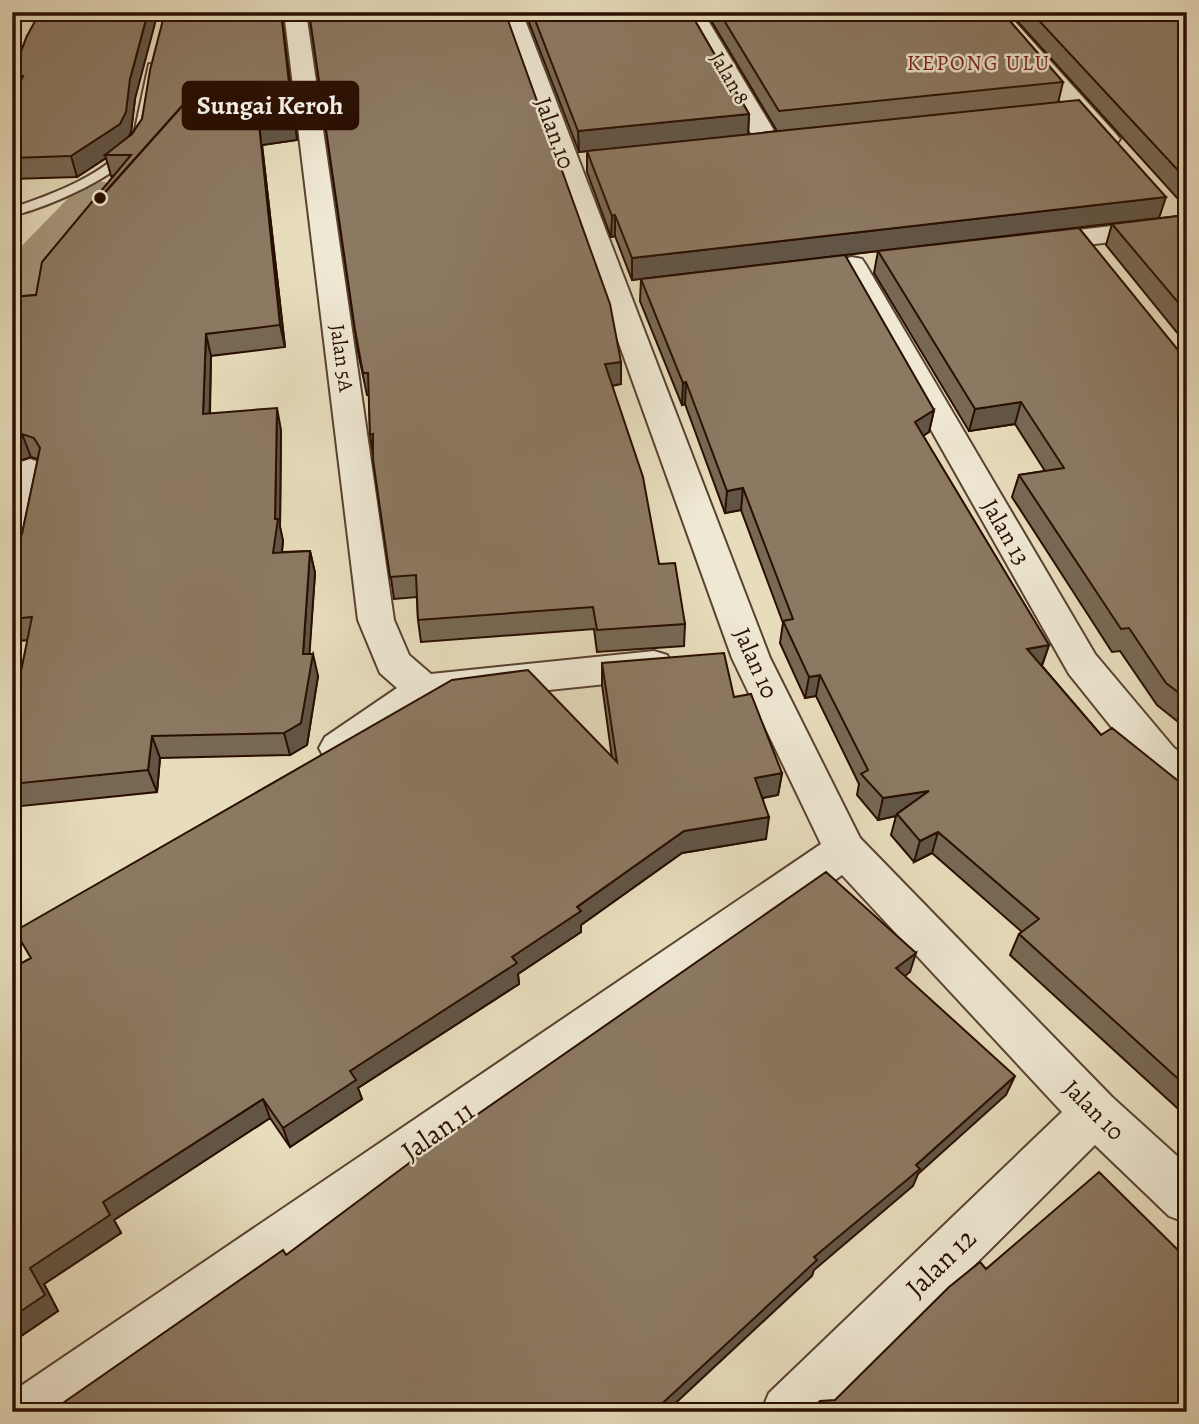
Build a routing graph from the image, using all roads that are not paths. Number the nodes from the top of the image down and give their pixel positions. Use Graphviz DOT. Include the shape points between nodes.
graph roads {
  1 [pos="295,12"];
  2 [pos="510,12"];
  3 [pos="692,12"];
  4 [pos="994,12"];
  5 [pos="157,51"];
  6 [pos="1081,110"];
  7 [pos="1054,113"];
  8 [pos="796,141"];
  9 [pos="769,144"];
  10 [pos="742,147"];
  11 [pos="1124,158"];
  12 [pos="12,212"];
  13 [pos="1179,219"];
  14 [pos="1014,246"];
  15 [pos="852,265"];
  16 [pos="30,470"];
  17 [pos="12,556"];
  18 [pos="751,658"];
  19 [pos="423,689"];
  20 [pos="312,764"];
  21 [pos="1187,779"];
  22 [pos="845,850"];
  23 [pos="1095,1114"];
  24 [pos="1187,1199"];
  25 [pos="31,1412"];
  26 [pos="788,1412"];
  1 -- 19 [label="street, Jalan 5A" via="376,620 393,663"];
  2 -- 18 [label="street, Jalan 10" via="580,163"];
  3 -- 9 [label="street, Jalan 8"];
  4 -- 6 [label="street"];
  5 -- 12 [label="lane" via="139,139 131,150 54,198"];
  6 -- 7 [label="street"];
  6 -- 11 [label="street"];
  8 -- 9 [label="street"];
  9 -- 10 [label="street"];
  13 -- 14 [label="street" via="1090,248"];
  15 -- 21 [label="street, Jalan 13" via="1082,664 1160,760"];
  16 -- 17 [label="street"];
  18 -- 19 [label="street" via="569,671"];
  18 -- 22 [label="street, Jalan 10"];
  19 -- 20 [label="street" via="360,737"];
  22 -- 23 [label="street, Jalan 10"];
  22 -- 25 [label="street, Jalan 11"];
  23 -- 24 [label="street, Jalan 10"];
  23 -- 26 [label="street, Jalan 12"];
}
